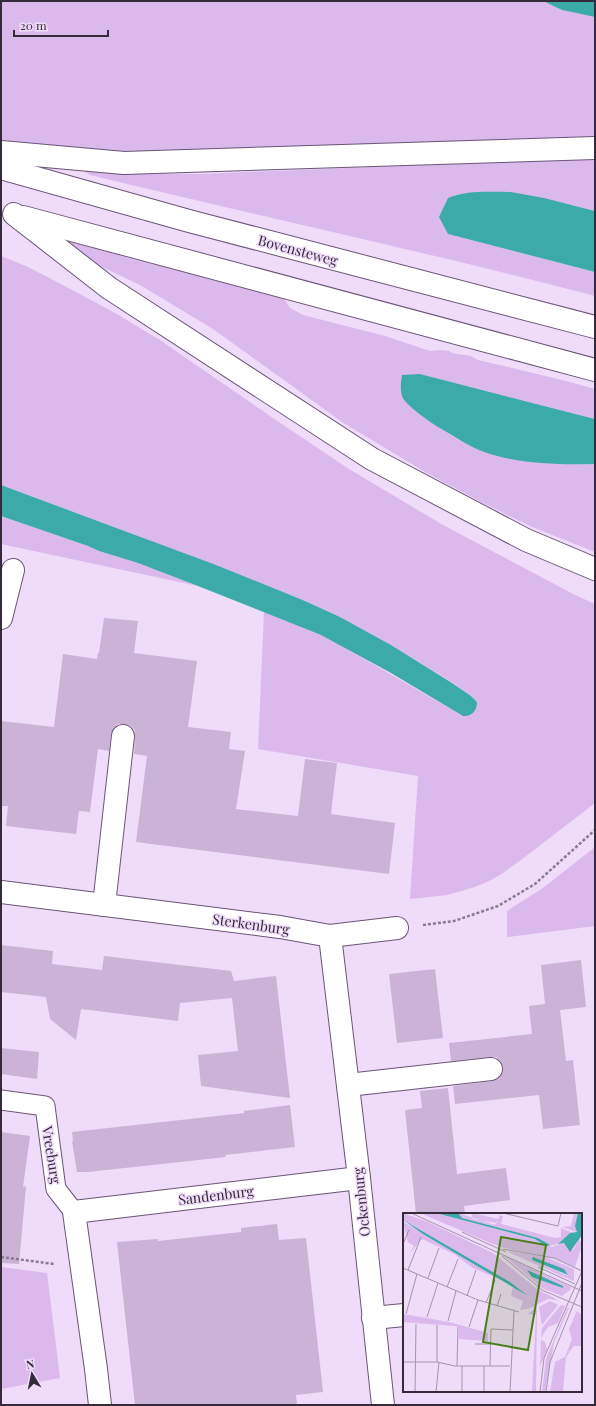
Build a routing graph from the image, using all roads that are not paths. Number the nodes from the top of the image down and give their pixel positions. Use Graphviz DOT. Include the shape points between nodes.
graph roads {
  1 [pos="595,148"];
  2 [pos="1,152"];
  3 [pos="1,168"];
  4 [pos="7,213"];
  5 [pos="595,327"];
  6 [pos="595,370"];
  7 [pos="595,568"];
  8 [pos="13,570"];
  9 [pos="1,618"];
  10 [pos="123,736"];
  11 [pos="1,892"];
  12 [pos="104,905"];
  13 [pos="397,928"];
  14 [pos="330,936"];
  15 [pos="491,1069"];
  16 [pos="348,1085"];
  17 [pos="1,1100"];
  18 [pos="359,1178"];
  19 [pos="74,1212"];
  20 [pos="403,1315"];
  21 [pos="374,1318"];
  22 [pos="100,1405"];
  23 [pos="383,1405"];
  1 -- 2 [label="main road" via="124,163"];
  3 -- 5 [label="main road, Bovensteweg" via="197,223"];
  4 -- 6 [label="main road"];
  4 -- 7 [label="main road" via="109,288 372,459 526,540"];
  8 -- 9 [label="main road"];
  10 -- 12 [label="main road"];
  11 -- 12 [label="main road, Sterkenburg"];
  12 -- 14 [label="main road, Sterkenburg" via="280,927"];
  13 -- 14 [label="main road, Sterkenburg"];
  14 -- 16 [label="main road, Ockenburg"];
  15 -- 16 [label="main road"];
  16 -- 18 [label="main road, Ockenburg"];
  17 -- 19 [label="lane, Vreeburg" via="45,1106 56,1188"];
  18 -- 19 [label="main road, Sandenburg"];
  18 -- 21 [label="main road, Ockenburg"];
  19 -- 22 [label="main road, Vreeburg"];
  20 -- 21 [label="main road"];
  21 -- 23 [label="main road, Ockenburg"];
}
